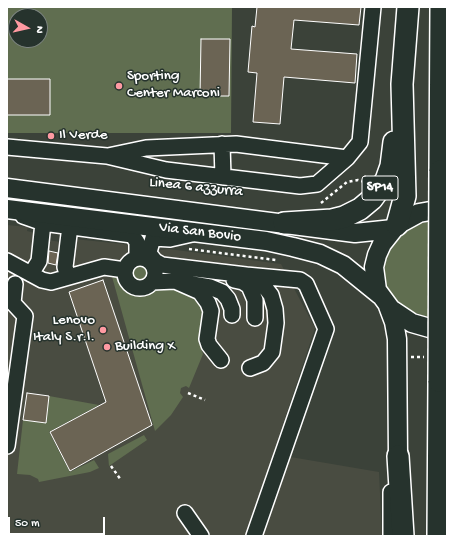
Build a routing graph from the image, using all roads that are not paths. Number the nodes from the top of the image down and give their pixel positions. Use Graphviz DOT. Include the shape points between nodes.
graph roads {
  1 [pos="373,7"];
  2 [pos="408,7"];
  3 [pos="441,7"];
  4 [pos="402,84"];
  5 [pos="222,144"];
  6 [pos="7,148"];
  7 [pos="107,156"];
  8 [pos="347,158"];
  9 [pos="223,177"];
  10 [pos="7,188"];
  11 [pos="447,208"];
  12 [pos="7,209"];
  13 [pos="43,223"];
  14 [pos="284,223"];
  15 [pos="70,226"];
  16 [pos="395,227"];
  17 [pos="197,233"];
  18 [pos="137,258"];
  19 [pos="7,261"];
  20 [pos="125,270"];
  21 [pos="31,274"];
  22 [pos="246,275"];
  23 [pos="68,277"];
  24 [pos="153,277"];
  25 [pos="175,281"];
  26 [pos="15,284"];
  27 [pos="384,300"];
  28 [pos="232,315"];
  29 [pos="255,318"];
  30 [pos="447,333"];
  31 [pos="221,360"];
  32 [pos="250,368"];
  33 [pos="7,446"];
  34 [pos="398,456"];
  35 [pos="185,513"];
  36 [pos="201,536"];
  37 [pos="254,536"];
  38 [pos="392,536"];
  39 [pos="403,536"];
  40 [pos="438,536"];
  1 -- 8 [label="street" via="361,137 358,146"];
  2 -- 4 [label="highway"];
  3 -- 40 [label="highway, bridge"];
  4 -- 14 [label="highway, SP14" via="391,166 386,180 372,199 344,217 319,222"];
  4 -- 16 [label="highway, SP14" via="405,196"];
  5 -- 7 [label="street" via="146,148"];
  5 -- 8 [label="street" via="243,144"];
  5 -- 9 [label="street"];
  6 -- 7 [label="street"];
  7 -- 9 [label="street" via="153,169"];
  8 -- 9 [label="street" via="322,181 311,186"];
  10 -- 14 [label="main road, Via San Bovio"];
  11 -- 16 [label="main road" via="418,213"];
  12 -- 13 [label="street"];
  12 -- 17 [label="main road, Via San Bovio"];
  13 -- 15 [label="street"];
  13 -- 21 [label="street" via="38,261"];
  14 -- 16 [label="main road, Via San Bovio" via="361,233"];
  15 -- 18 [label="street" via="132,235 136,239"];
  15 -- 23 [label="street" via="65,267"];
  16 -- 27 [label="main road" via="382,244 375,261 376,285"];
  17 -- 22 [label="street" via="170,239 153,238 149,252 155,262 162,265"];
  17 -- 27 [label="main road, Via San Bovio" via="281,244 320,254 354,272"];
  18 -- 20 [label="street" via="129,262"];
  18 -- 24 [label="street" via="148,261"];
  19 -- 21 [label="street"];
  20 -- 23 [label="street" via="104,266"];
  20 -- 24 [label="street" via="126,281 134,287 144,288"];
  21 -- 23 [label="street" via="46,282"];
  22 -- 32 [label="street" via="264,286 271,295 276,323 270,356 263,363"];
  22 -- 37 [label="street" via="300,280 306,284 326,329"];
  24 -- 25 [label="street"];
  24 -- 29 [label="street" via="244,282 249,286 255,300"];
  25 -- 28 [label="street" via="210,287 222,292 228,299"];
  25 -- 31 [label="street" via="200,292 208,303 211,311 207,339"];
  26 -- 33 [label="street" via="13,303 25,316"];
  27 -- 30 [label="main road, Via San Bovio" via="396,313 412,323"];
  27 -- 34 [label="main road" via="394,322 397,339"];
  34 -- 38 [label="street" via="391,494"];
  34 -- 39 [label="highway"];
  35 -- 36 [label="street"];
}
